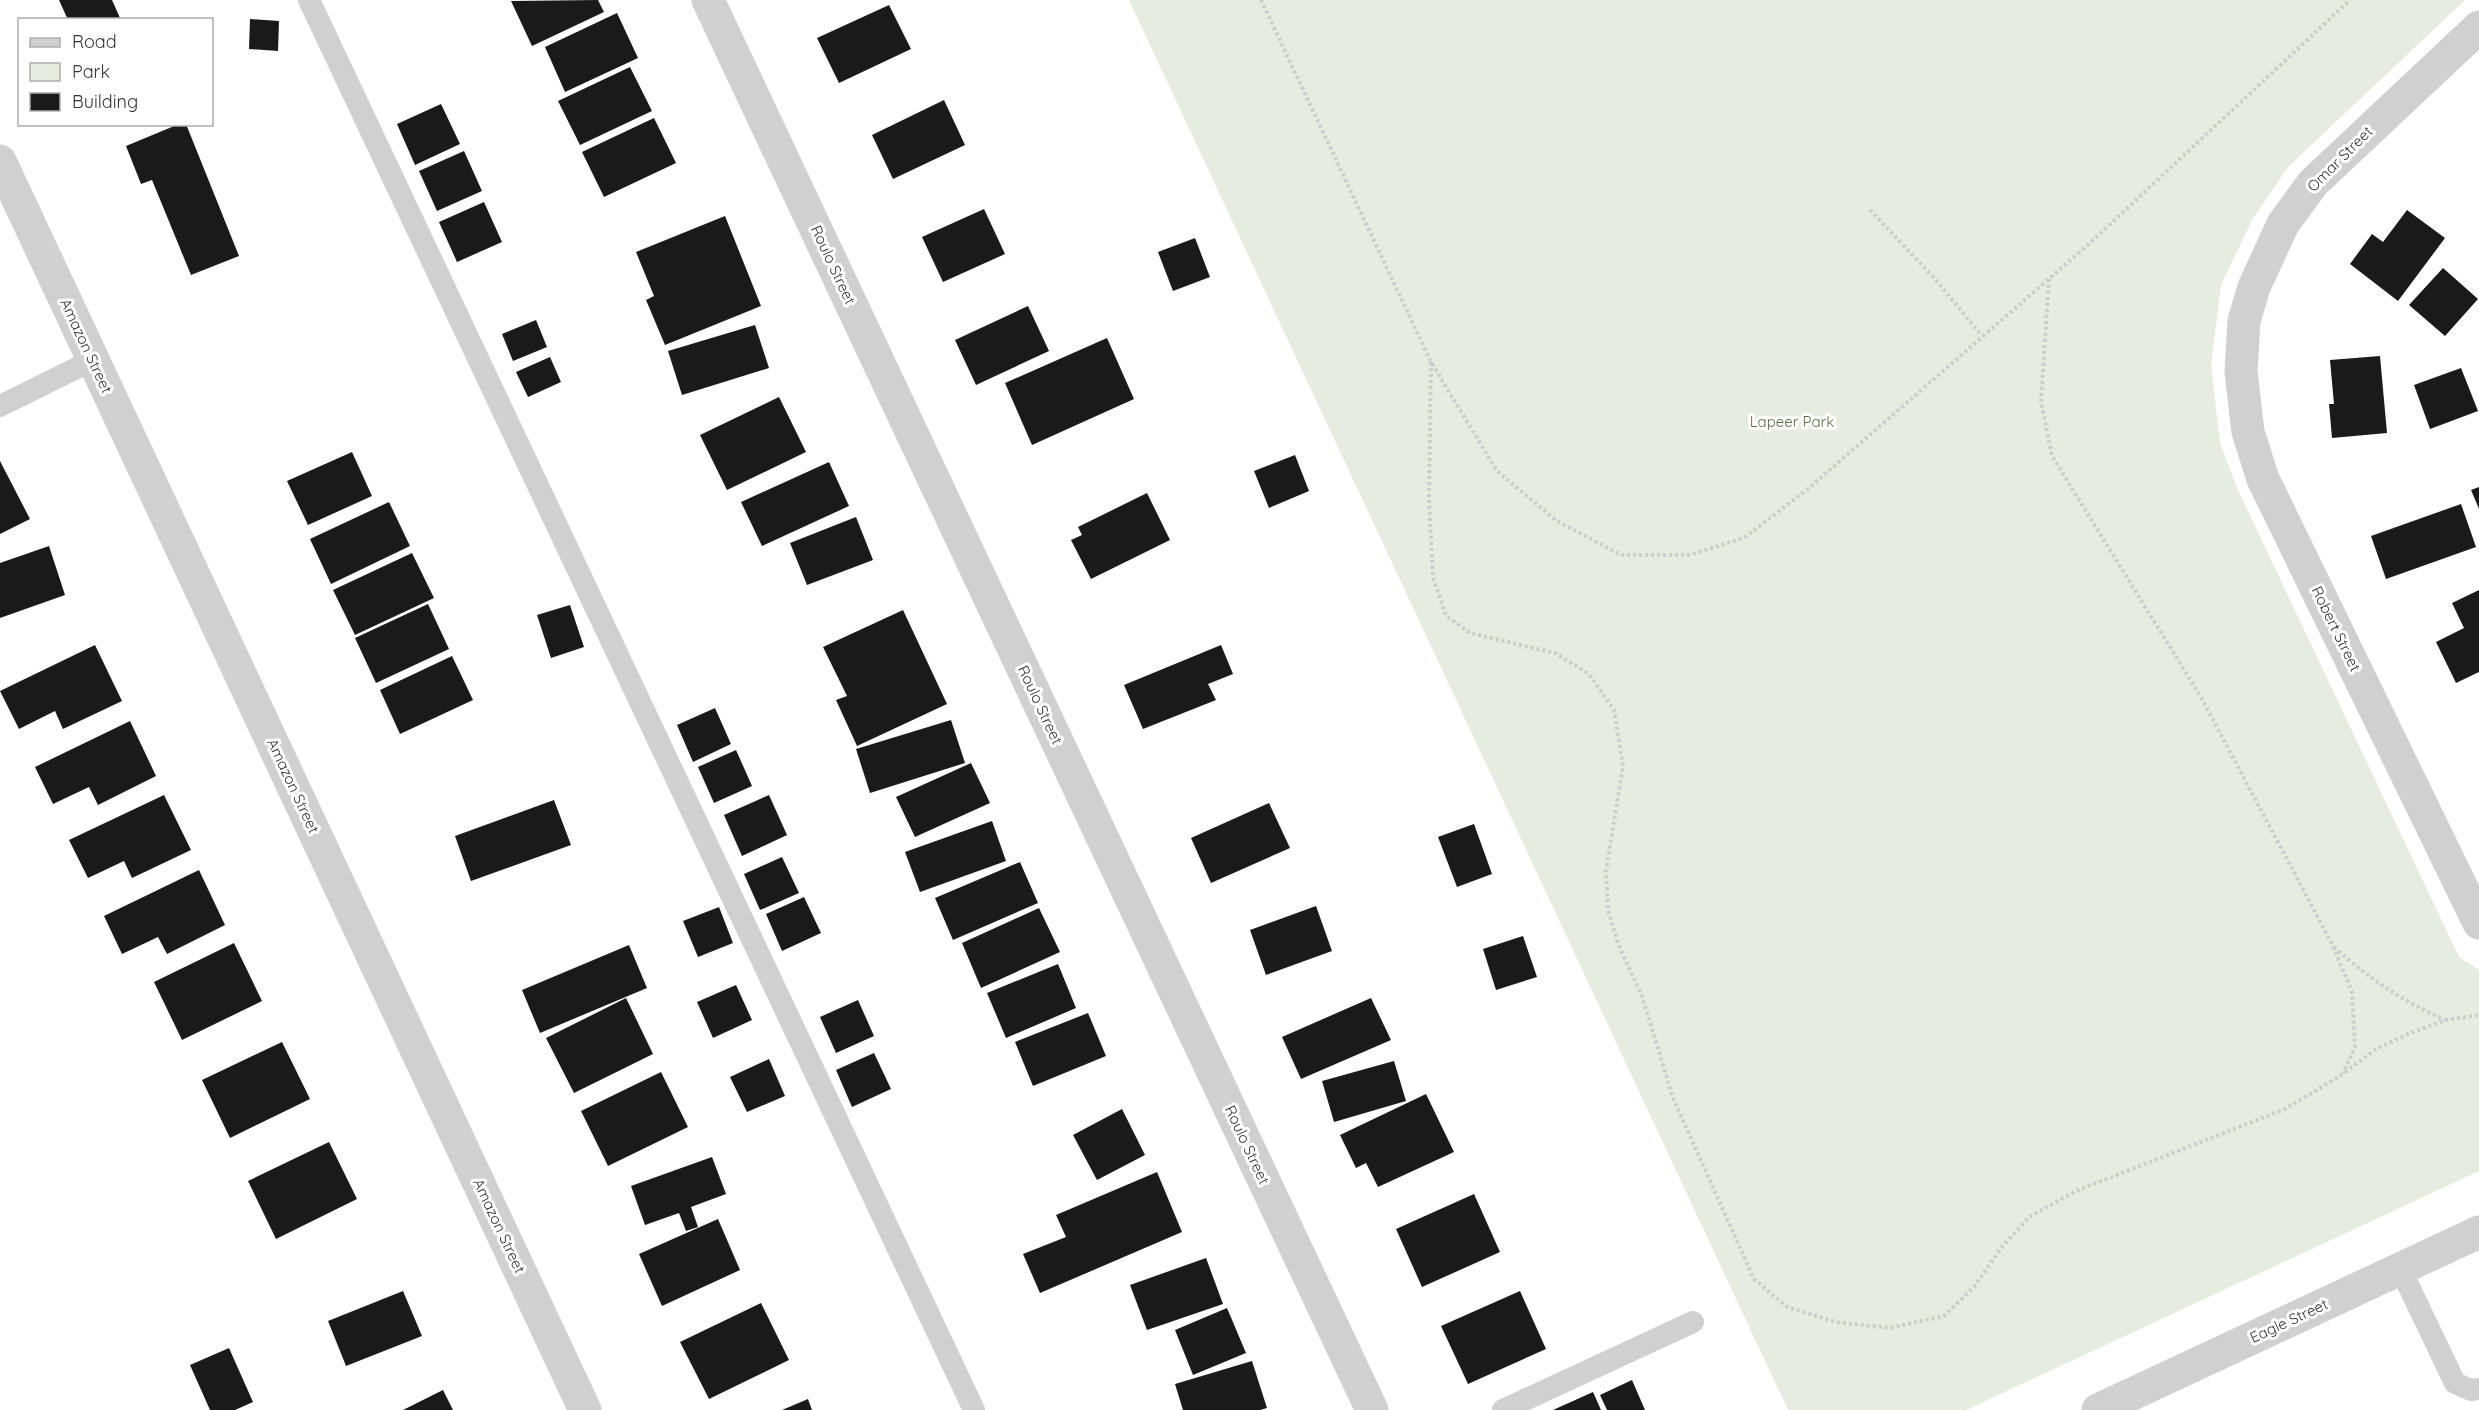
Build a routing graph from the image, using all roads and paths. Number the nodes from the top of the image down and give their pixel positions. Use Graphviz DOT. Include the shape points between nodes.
graph roads {
  1 [pos="309,0"];
  2 [pos="708,0"];
  3 [pos="1261,0"];
  4 [pos="2350,0"];
  5 [pos="2479,27"];
  6 [pos="0,162"];
  7 [pos="1870,210"];
  8 [pos="2049,278"];
  9 [pos="2244,321"];
  10 [pos="1982,336"];
  11 [pos="93,360"];
  12 [pos="1431,362"];
  13 [pos="0,406"];
  14 [pos="2479,922"];
  15 [pos="2333,946"];
  16 [pos="2479,1015"];
  17 [pos="2446,1020"];
  18 [pos="2343,1074"];
  19 [pos="2479,1232"];
  20 [pos="2400,1268"];
  21 [pos="1694,1322"];
  22 [pos="2479,1389"];
  23 [pos="585,1410"];
  24 [pos="974,1410"];
  25 [pos="1372,1410"];
  26 [pos="1503,1410"];
  27 [pos="2098,1410"];
  1 -- 24 [label="lane"];
  2 -- 25 [label="street, Roulo Street"];
  3 -- 12 [label="path"];
  4 -- 8 [label="path"];
  5 -- 9 [label="street, Omar Street" via="2313,183 2283,224 2254,287"];
  6 -- 11 [label="street, Amazon Street"];
  7 -- 10 [label="path"];
  8 -- 10 [label="path"];
  8 -- 15 [label="path" via="2041,401 2052,456 2202,699"];
  9 -- 14 [label="street, Robert Street" via="2241,371 2248,432 2263,479"];
  10 -- 12 [label="path" via="1809,488 1744,538 1689,555 1621,555 1557,521 1497,471"];
  11 -- 13 [label="lane"];
  11 -- 23 [label="street, Amazon Street"];
  12 -- 18 [label="path" via="1429,501 1433,577 1446,616 1470,633 1555,652 1589,674 1614,710 1623,766 1606,871 1608,910 1619,946 1642,996 1673,1098 1754,1279 1787,1307 1836,1322 1890,1328 1944,1316 1974,1287 2029,1217 2076,1191 2285,1110"];
  15 -- 17 [label="path" via="2397,996"];
  15 -- 18 [label="path" via="2352,992 2355,1047"];
  16 -- 17 [label="path"];
  17 -- 18 [label="path" via="2376,1049"];
  19 -- 20 [label="street, Eagle Street"];
  20 -- 22 [label="lane" via="2455,1383"];
  20 -- 27 [label="street, Eagle Street"];
  21 -- 26 [label="lane"];
}
